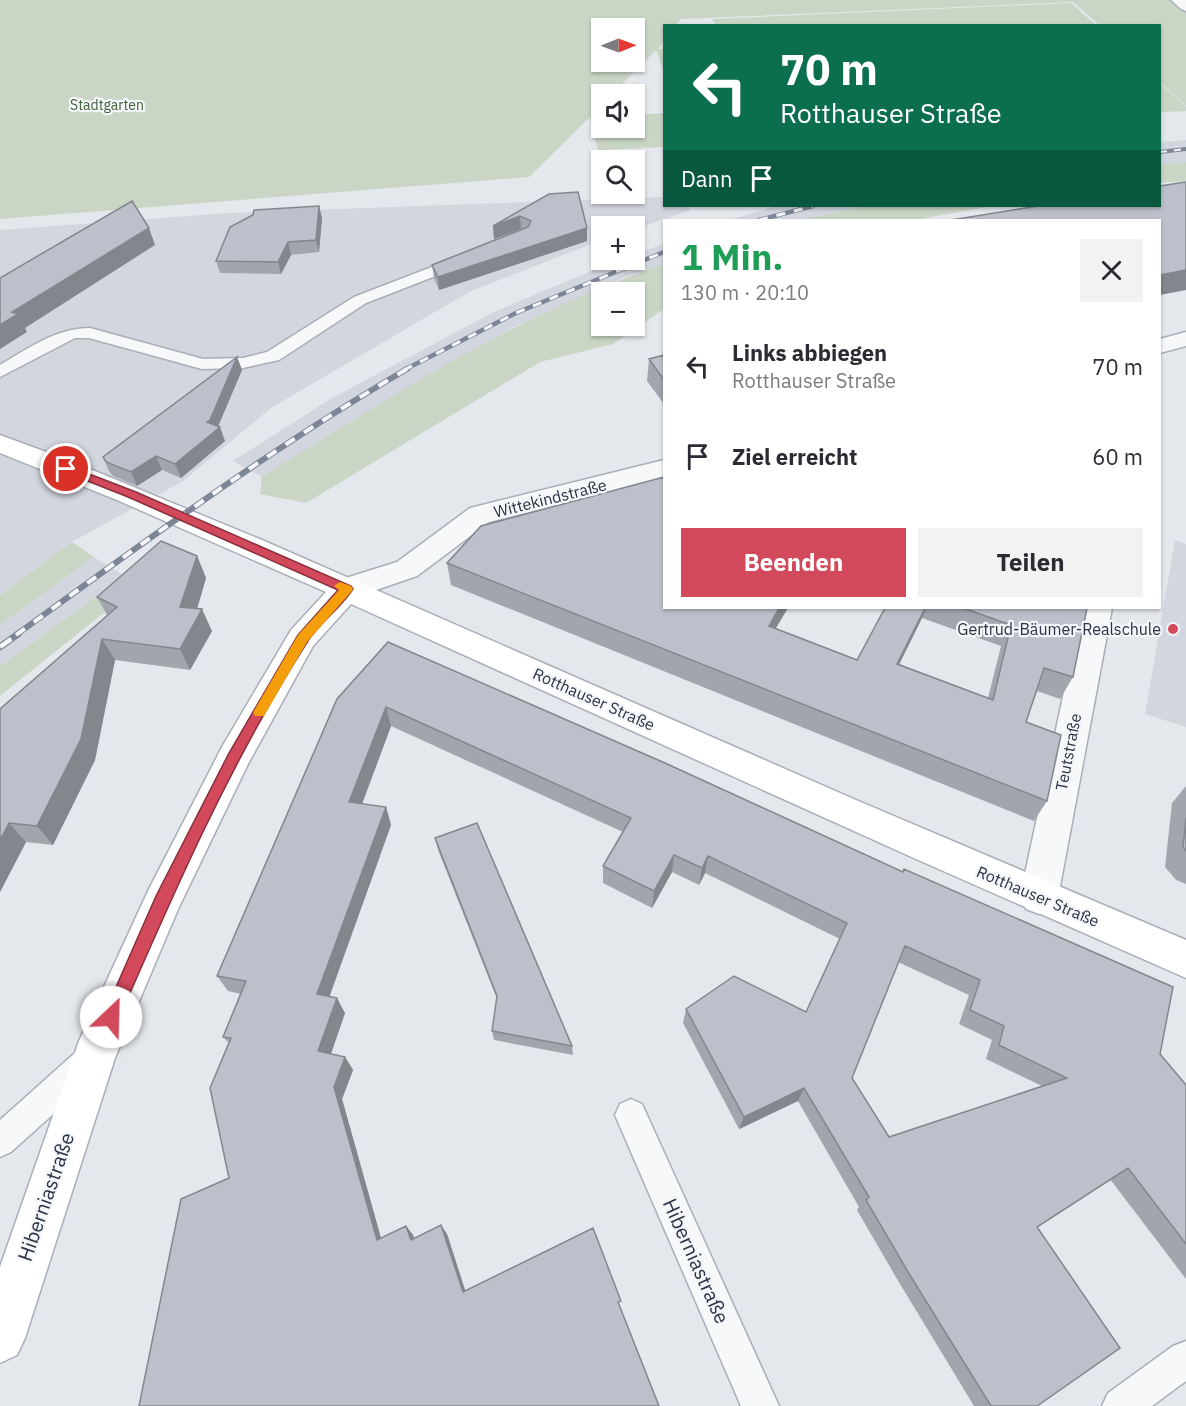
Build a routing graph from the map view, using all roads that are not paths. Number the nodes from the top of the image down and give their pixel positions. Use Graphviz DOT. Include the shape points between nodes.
graph roads {
  1 [pos="1178,0"];
  2 [pos="1186,6"];
  3 [pos="479,253"];
  4 [pos="1186,339"];
  5 [pos="1161,346"];
  6 [pos="0,372"];
  7 [pos="0,443"];
  8 [pos="663,469"];
  9 [pos="347,589"];
  10 [pos="1097,609"];
  11 [pos="1039,897"];
  12 [pos="1186,959"];
  13 [pos="94,1056"];
  14 [pos="632,1115"];
  15 [pos="0,1141"];
  16 [pos="0,1338"];
  17 [pos="1186,1359"];
  18 [pos="760,1406"];
  19 [pos="1121,1406"];
  1 -- 2 [label="street"];
  3 -- 6 [label="lane" via="360,300 273,356 243,363 202,364 90,333 73,333"];
  4 -- 5 [label="street"];
  7 -- 9 [label="main road, Rotthauser Straße" via="132,494"];
  8 -- 9 [label="street, Wittekindstraße" via="480,515 406,568"];
  9 -- 11 [label="main road, Rotthauser Straße"];
  9 -- 13 [label="main road, Hiberniastraße" via="302,638 234,757 162,901"];
  10 -- 11 [label="street, Teutstraße"];
  11 -- 12 [label="main road, Rotthauser Straße"];
  13 -- 15 [label="lane, Hiberniastraße"];
  13 -- 16 [label="main road, Hiberniastraße"];
  14 -- 18 [label="lane, Hiberniastraße"];
  17 -- 19 [label="lane"];
}
